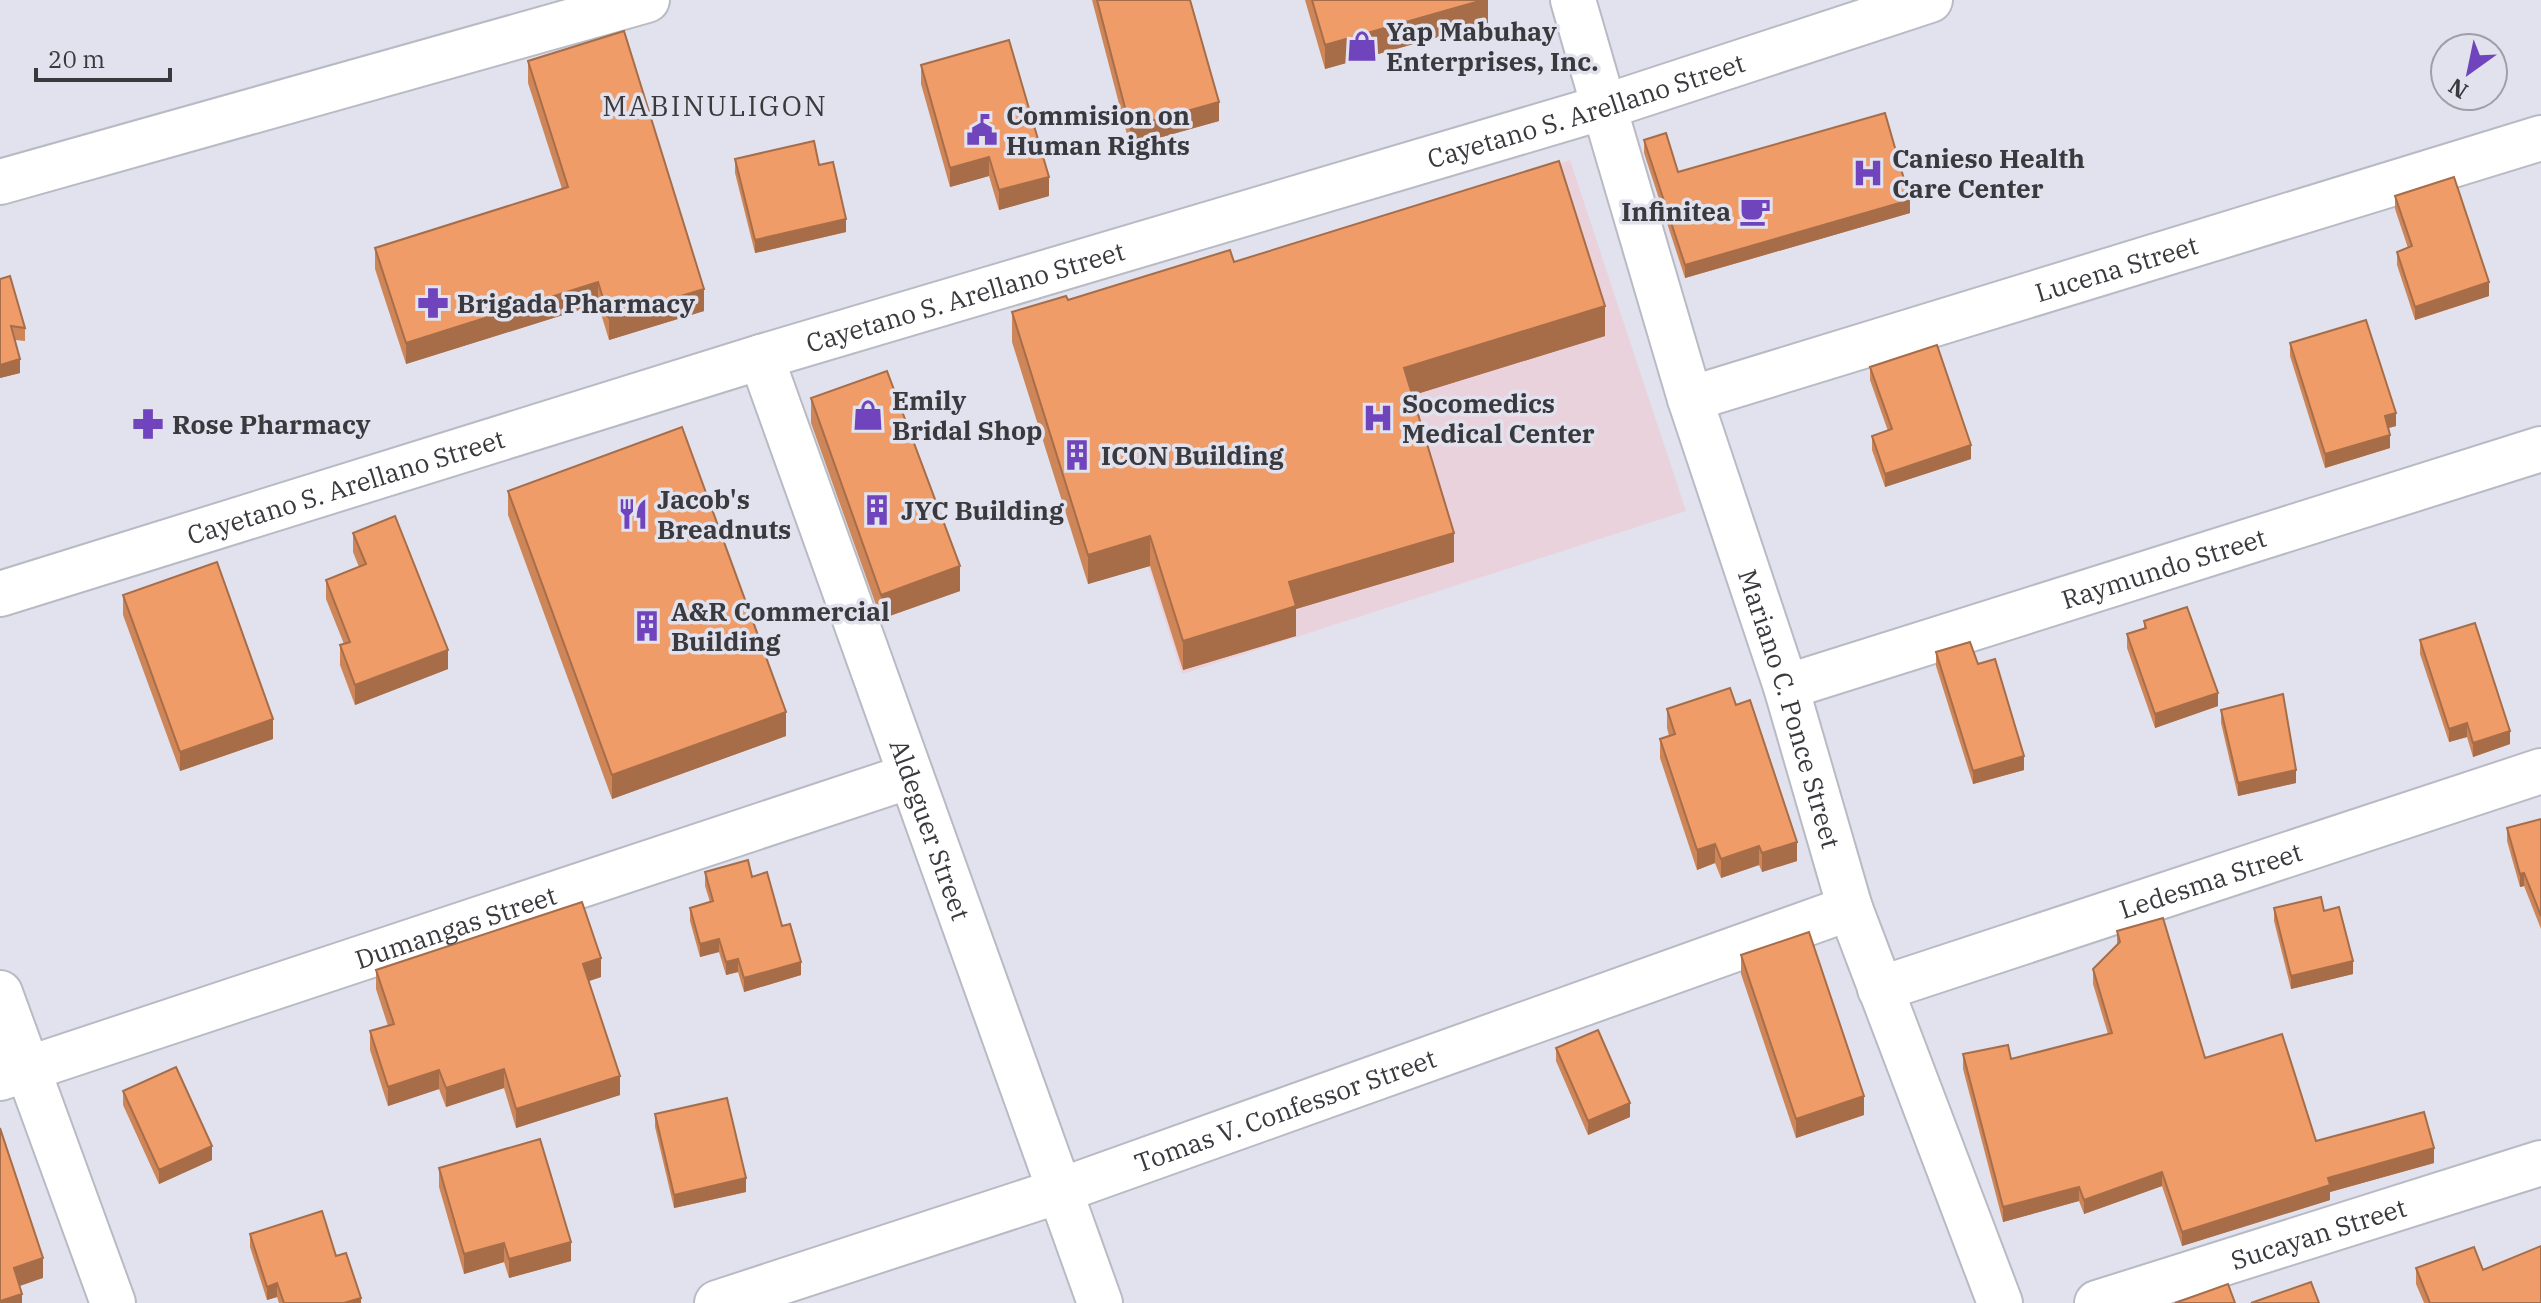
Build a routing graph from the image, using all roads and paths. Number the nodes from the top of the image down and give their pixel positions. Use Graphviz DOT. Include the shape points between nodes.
graph roads {
  1 [pos="647,0"];
  2 [pos="1573,0"];
  3 [pos="1930,0"];
  4 [pos="1604,107"];
  5 [pos="2541,138"];
  6 [pos="0,182"];
  7 [pos="761,357"];
  8 [pos="1690,399"];
  9 [pos="2541,449"];
  10 [pos="0,594"];
  11 [pos="1786,687"];
  12 [pos="2541,771"];
  13 [pos="910,776"];
  14 [pos="1850,908"];
  15 [pos="1880,989"];
  16 [pos="0,993"];
  17 [pos="13,1074"];
  18 [pos="2541,1163"];
  19 [pos="1059,1191"];
  20 [pos="113,1303"];
  21 [pos="717,1303"];
  22 [pos="1100,1303"];
  23 [pos="2000,1303"];
  24 [pos="2097,1303"];
  1 -- 6 [label="street"];
  2 -- 4 [label="street, Mariano C. Ponce Street"];
  3 -- 4 [label="street, Cayetano S. Arellano Street"];
  4 -- 7 [label="street, Cayetano S. Arellano Street"];
  4 -- 8 [label="street, Mariano C. Ponce Street"];
  5 -- 8 [label="street, Lucena Street"];
  7 -- 10 [label="street, Cayetano S. Arellano Street"];
  7 -- 13 [label="street, Aldeguer Street"];
  8 -- 11 [label="street, Mariano C. Ponce Street"];
  9 -- 11 [label="street, Raymundo Street"];
  11 -- 14 [label="street, Mariano C. Ponce Street"];
  12 -- 15 [label="street, Ledesma Street"];
  13 -- 17 [label="street, Dumangas Street"];
  13 -- 19 [label="street, Aldeguer Street"];
  14 -- 15 [label="street, Mariano C. Ponce Street"];
  14 -- 19 [label="street, Tomas V. Confessor Street"];
  15 -- 23 [label="street, Mariano C. Ponce Street"];
  16 -- 17 [label="street"];
  17 -- 20 [label="street"];
  18 -- 24 [label="street, Sucayan Street"];
  19 -- 21 [label="street, Tomas V. Confessor Street"];
  19 -- 22 [label="street, Aldeguer Street"];
}
